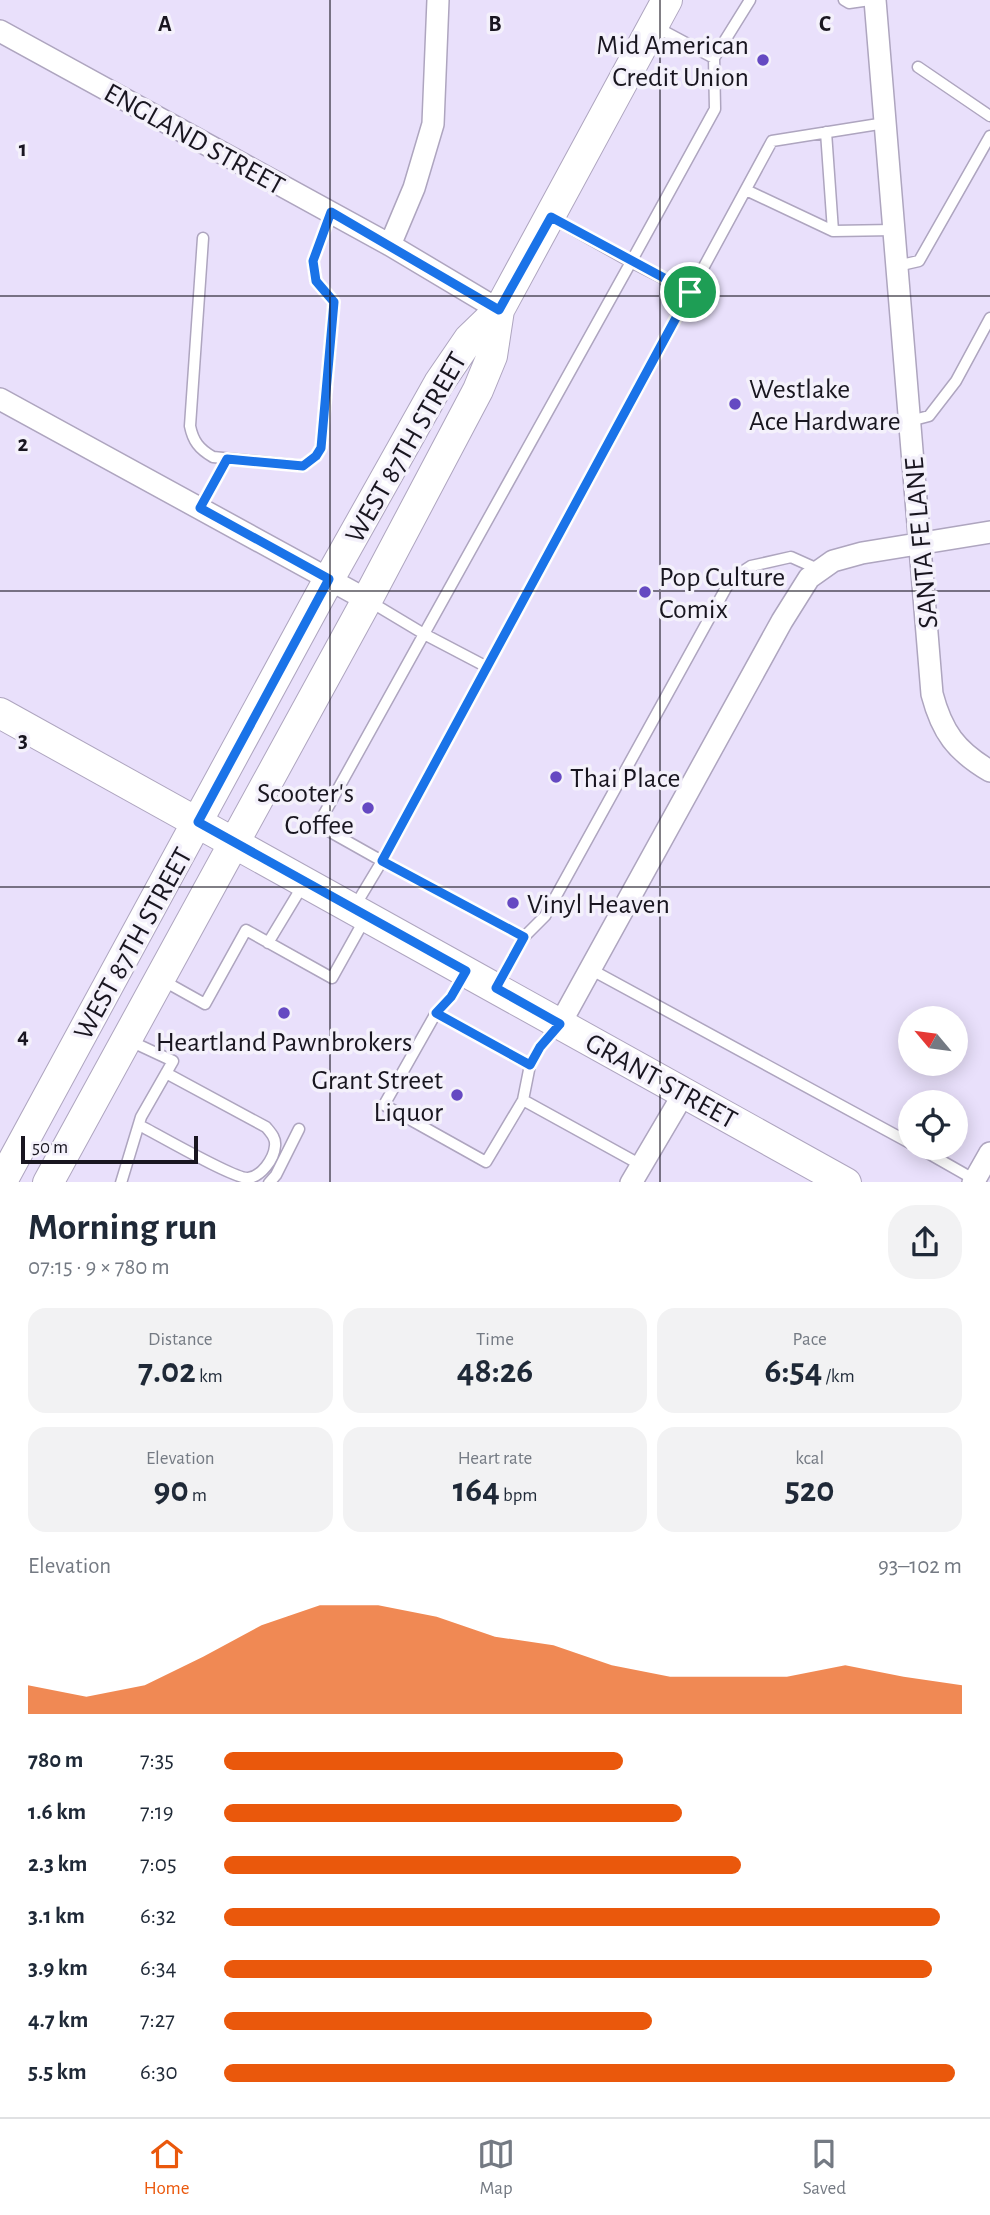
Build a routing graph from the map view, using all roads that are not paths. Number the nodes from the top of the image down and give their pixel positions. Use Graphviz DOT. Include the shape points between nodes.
graph roads {
  1 [pos="438,0"];
  2 [pos="750,0"];
  3 [pos="844,0"];
  4 [pos="873,0"];
  5 [pos="660,13"];
  6 [pos="0,31"];
  7 [pos="714,58"];
  8 [pos="918,67"];
  9 [pos="990,116"];
  10 [pos="885,123"];
  11 [pos="826,132"];
  12 [pos="990,136"];
  13 [pos="746,190"];
  14 [pos="331,212"];
  15 [pos="551,217"];
  16 [pos="894,230"];
  17 [pos="833,231"];
  18 [pos="203,238"];
  19 [pos="390,245"];
  20 [pos="631,262"];
  21 [pos="897,266"];
  22 [pos="690,292"];
  23 [pos="499,310"];
  24 [pos="990,318"];
  25 [pos="0,399"];
  26 [pos="910,421"];
  27 [pos="227,459"];
  28 [pos="200,508"];
  29 [pos="990,533"];
  30 [pos="920,544"];
  31 [pos="820,570"];
  32 [pos="329,579"];
  33 [pos="367,600"];
  34 [pos="424,634"];
  35 [pos="486,667"];
  36 [pos="0,713"];
  37 [pos="990,771"];
  38 [pos="198,822"];
  39 [pos="234,842"];
  40 [pos="382,861"];
  41 [pos="305,881"];
  42 [pos="360,912"];
  43 [pos="524,937"];
  44 [pos="268,943"];
  45 [pos="590,969"];
  46 [pos="466,971"];
  47 [pos="159,979"];
  48 [pos="496,988"];
  49 [pos="436,1013"];
  50 [pos="560,1024"];
  51 [pos="127,1039"];
  52 [pos="530,1065"];
  53 [pos="166,1073"];
  54 [pos="684,1093"];
  55 [pos="523,1100"];
  56 [pos="139,1125"];
  57 [pos="299,1129"];
  58 [pos="898,1136"];
  59 [pos="990,1153"];
  60 [pos="939,1160"];
  61 [pos="636,1174"];
  62 [pos="1,1182"];
  63 [pos="48,1182"];
  64 [pos="121,1182"];
  65 [pos="270,1182"];
  66 [pos="846,1182"];
  67 [pos="976,1182"];
  1 -- 19 [label="street" via="433,124 414,188"];
  2 -- 7 [label="lane"];
  3 -- 4 [label="lane"];
  4 -- 10 [label="street, SANTA FE LANE"];
  5 -- 7 [label="lane"];
  5 -- 15 [label="main road, WEST 87TH STREET"];
  6 -- 14 [label="street, ENGLAND STREET"];
  7 -- 20 [label="lane" via="715,109"];
  8 -- 9 [label="lane"];
  10 -- 11 [label="lane"];
  10 -- 16 [label="street, SANTA FE LANE"];
  11 -- 13 [label="lane" via="772,141"];
  11 -- 17 [label="lane"];
  12 -- 21 [label="lane" via="919,261"];
  13 -- 17 [label="lane"];
  13 -- 22 [label="lane"];
  14 -- 19 [label="street, ENGLAND STREET"];
  14 -- 27 [label="lane" via="313,261 316,281 334,302 321,448 303,466"];
  15 -- 20 [label="lane"];
  15 -- 23 [label="main road, WEST 87TH STREET"];
  16 -- 17 [label="lane"];
  16 -- 21 [label="street, SANTA FE LANE"];
  18 -- 27 [label="lane" via="190,425 200,449"];
  19 -- 23 [label="street, ENGLAND STREET"];
  20 -- 22 [label="lane"];
  20 -- 34 [label="lane"];
  21 -- 26 [label="street, SANTA FE LANE"];
  22 -- 35 [label="lane"];
  23 -- 32 [label="main road, WEST 87TH STREET" via="469,339 439,383"];
  23 -- 33 [label="main road, WEST 87TH STREET" via="492,356 478,390"];
  24 -- 26 [label="lane" via="956,381 929,416"];
  25 -- 28 [label="street"];
  26 -- 30 [label="street, SANTA FE LANE"];
  27 -- 28 [label="lane"];
  28 -- 32 [label="street"];
  29 -- 30 [label="street"];
  30 -- 31 [label="street" via="833,561"];
  30 -- 37 [label="street, SANTA FE LANE" via="932,694 939,720 956,745"];
  31 -- 43 [label="lane" via="790,557 751,566 731,579 545,916"];
  31 -- 45 [label="street" via="809,578 782,621"];
  32 -- 33 [label="street"];
  32 -- 38 [label="main road, WEST 87TH STREET"];
  33 -- 34 [label="lane"];
  33 -- 39 [label="main road, WEST 87TH STREET"];
  34 -- 35 [label="lane"];
  34 -- 40 [label="lane" via="318,825"];
  35 -- 40 [label="lane"];
  36 -- 38 [label="main road, GRANT STREET"];
  38 -- 39 [label="main road, GRANT STREET"];
  38 -- 62 [label="main road, WEST 87TH STREET"];
  39 -- 41 [label="main road, GRANT STREET"];
  39 -- 47 [label="main road, WEST 87TH STREET"];
  40 -- 42 [label="lane"];
  40 -- 43 [label="lane"];
  41 -- 42 [label="main road, GRANT STREET"];
  41 -- 44 [label="lane"];
  42 -- 44 [label="lane" via="332,978"];
  42 -- 46 [label="main road, GRANT STREET"];
  43 -- 48 [label="lane"];
  44 -- 47 [label="lane" via="246,930 205,1004"];
  45 -- 50 [label="street"];
  45 -- 58 [label="lane"];
  46 -- 48 [label="main road, GRANT STREET"];
  46 -- 49 [label="lane"];
  47 -- 51 [label="main road, WEST 87TH STREET"];
  48 -- 50 [label="main road, GRANT STREET"];
  49 -- 52 [label="lane"];
  49 -- 55 [label="lane" via="384,1105 486,1163"];
  50 -- 52 [label="lane"];
  50 -- 54 [label="main road, GRANT STREET"];
  51 -- 53 [label="lane" via="173,1061"];
  51 -- 63 [label="main road, WEST 87TH STREET"];
  52 -- 55 [label="lane"];
  53 -- 56 [label="lane"];
  53 -- 56 [label="lane" via="266,1127 274,1136 272,1155 255,1177 245,1178"];
  54 -- 61 [label="street"];
  54 -- 66 [label="main road, GRANT STREET"];
  55 -- 61 [label="lane"];
  56 -- 64 [label="lane"];
  57 -- 65 [label="lane"];
  59 -- 67 [label="street"];
  60 -- 67 [label="lane"];
}
